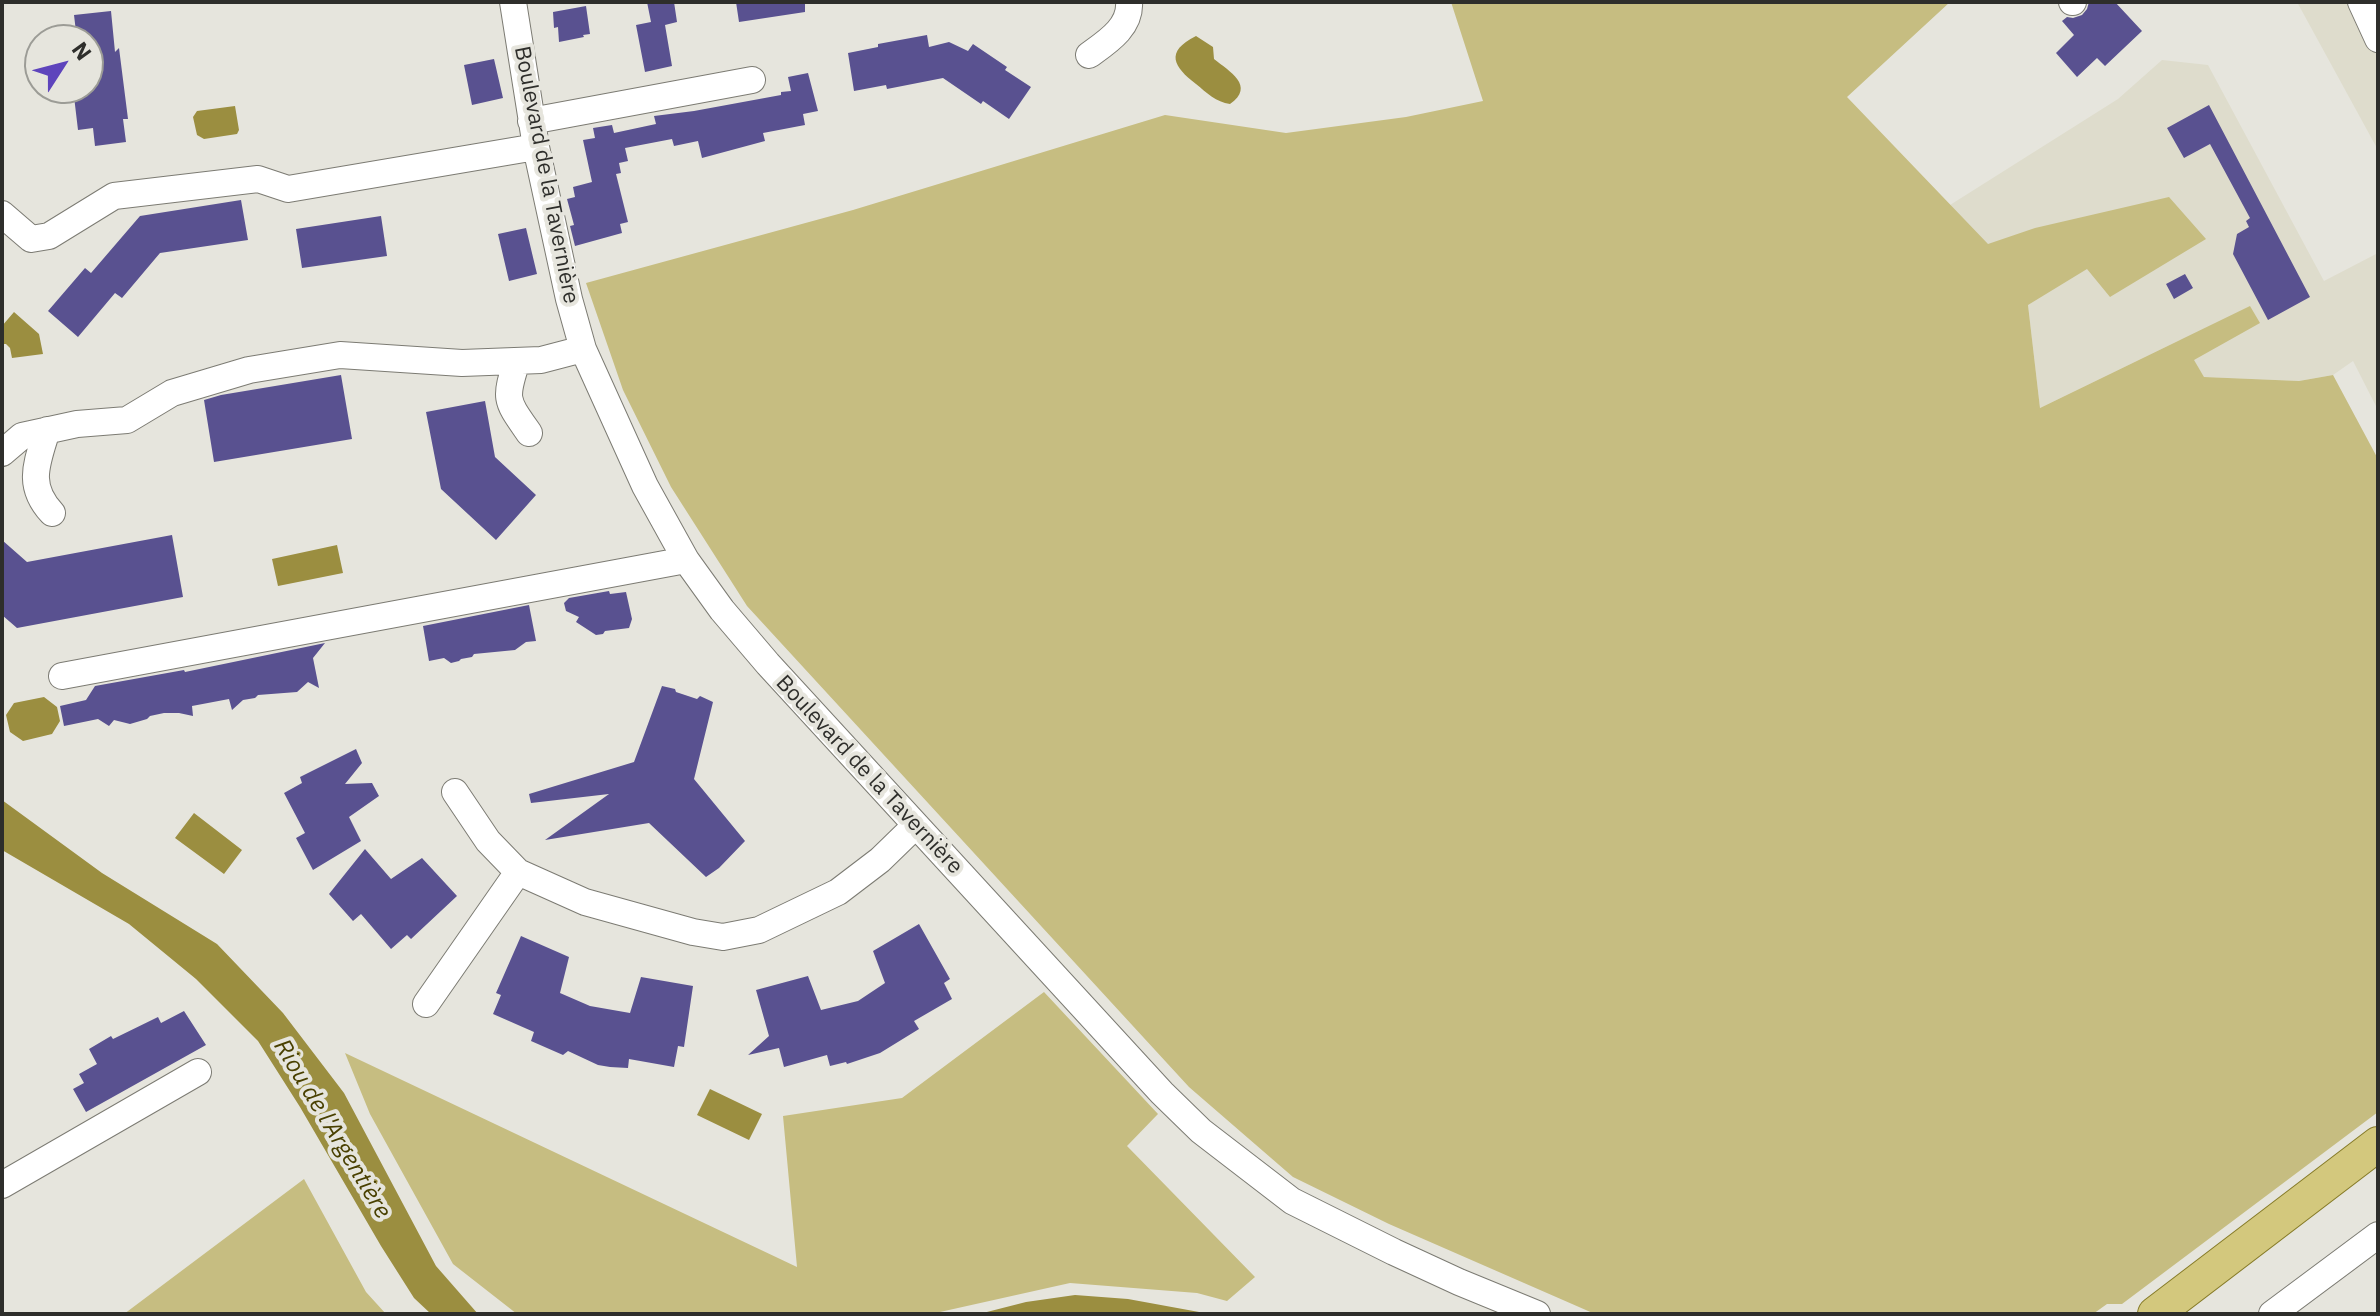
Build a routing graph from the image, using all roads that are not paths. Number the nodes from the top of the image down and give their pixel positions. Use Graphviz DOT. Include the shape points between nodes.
graph roads {
  1 [pos="513,2"];
  2 [pos="1129,2"];
  3 [pos="2361,2"];
  4 [pos="2378,39"];
  5 [pos="1089,55"];
  6 [pos="752,80"];
  7 [pos="531,121"];
  8 [pos="536,147"];
  9 [pos="2,214"];
  10 [pos="583,349"];
  11 [pos="517,361"];
  12 [pos="529,433"];
  13 [pos="18,438"];
  14 [pos="52,513"];
  15 [pos="686,560"];
  16 [pos="62,676"];
  17 [pos="455,792"];
  18 [pos="915,826"];
  19 [pos="518,872"];
  20 [pos="426,1004"];
  21 [pos="198,1072"];
  22 [pos="2378,1144"];
  23 [pos="2378,1165"];
  24 [pos="2,1185"];
  25 [pos="2378,1235"];
  26 [pos="1537,1314"];
  27 [pos="2155,1314"];
  28 [pos="2185,1314"];
  29 [pos="2272,1314"];
  1 -- 7 [label="street, Boulevard de la Tavernière"];
  2 -- 5 [label="street" via="1117,36"];
  3 -- 4 [label="street"];
  6 -- 7 [label="street"];
  7 -- 8 [label="street, Boulevard de la Tavernière"];
  8 -- 9 [label="street" via="288,189 258,179 114,196 49,236 31,239"];
  8 -- 10 [label="street, Boulevard de la Tavernière"];
  10 -- 11 [label="street"];
  10 -- 15 [label="street, Boulevard de la Tavernière" via="645,486"];
  11 -- 12 [label="street" via="507,390"];
  11 -- 13 [label="street" via="340,355 249,370 172,393 127,420 77,424"];
  13 -- 14 [label="street" via="37,465 39,495"];
  15 -- 16 [label="street"];
  15 -- 18 [label="street, Boulevard de la Tavernière" via="768,664"];
  17 -- 19 [label="street" via="488,841"];
  18 -- 19 [label="street" via="838,892 759,930 723,937 585,902"];
  18 -- 26 [label="street, Boulevard de la Tavernière" via="1201,1131 1292,1201"];
  19 -- 20 [label="street"];
  21 -- 24 [label="street"];
  22 -- 27 [label="main road"];
  23 -- 28 [label="main road"];
  25 -- 29 [label="street"];
}
